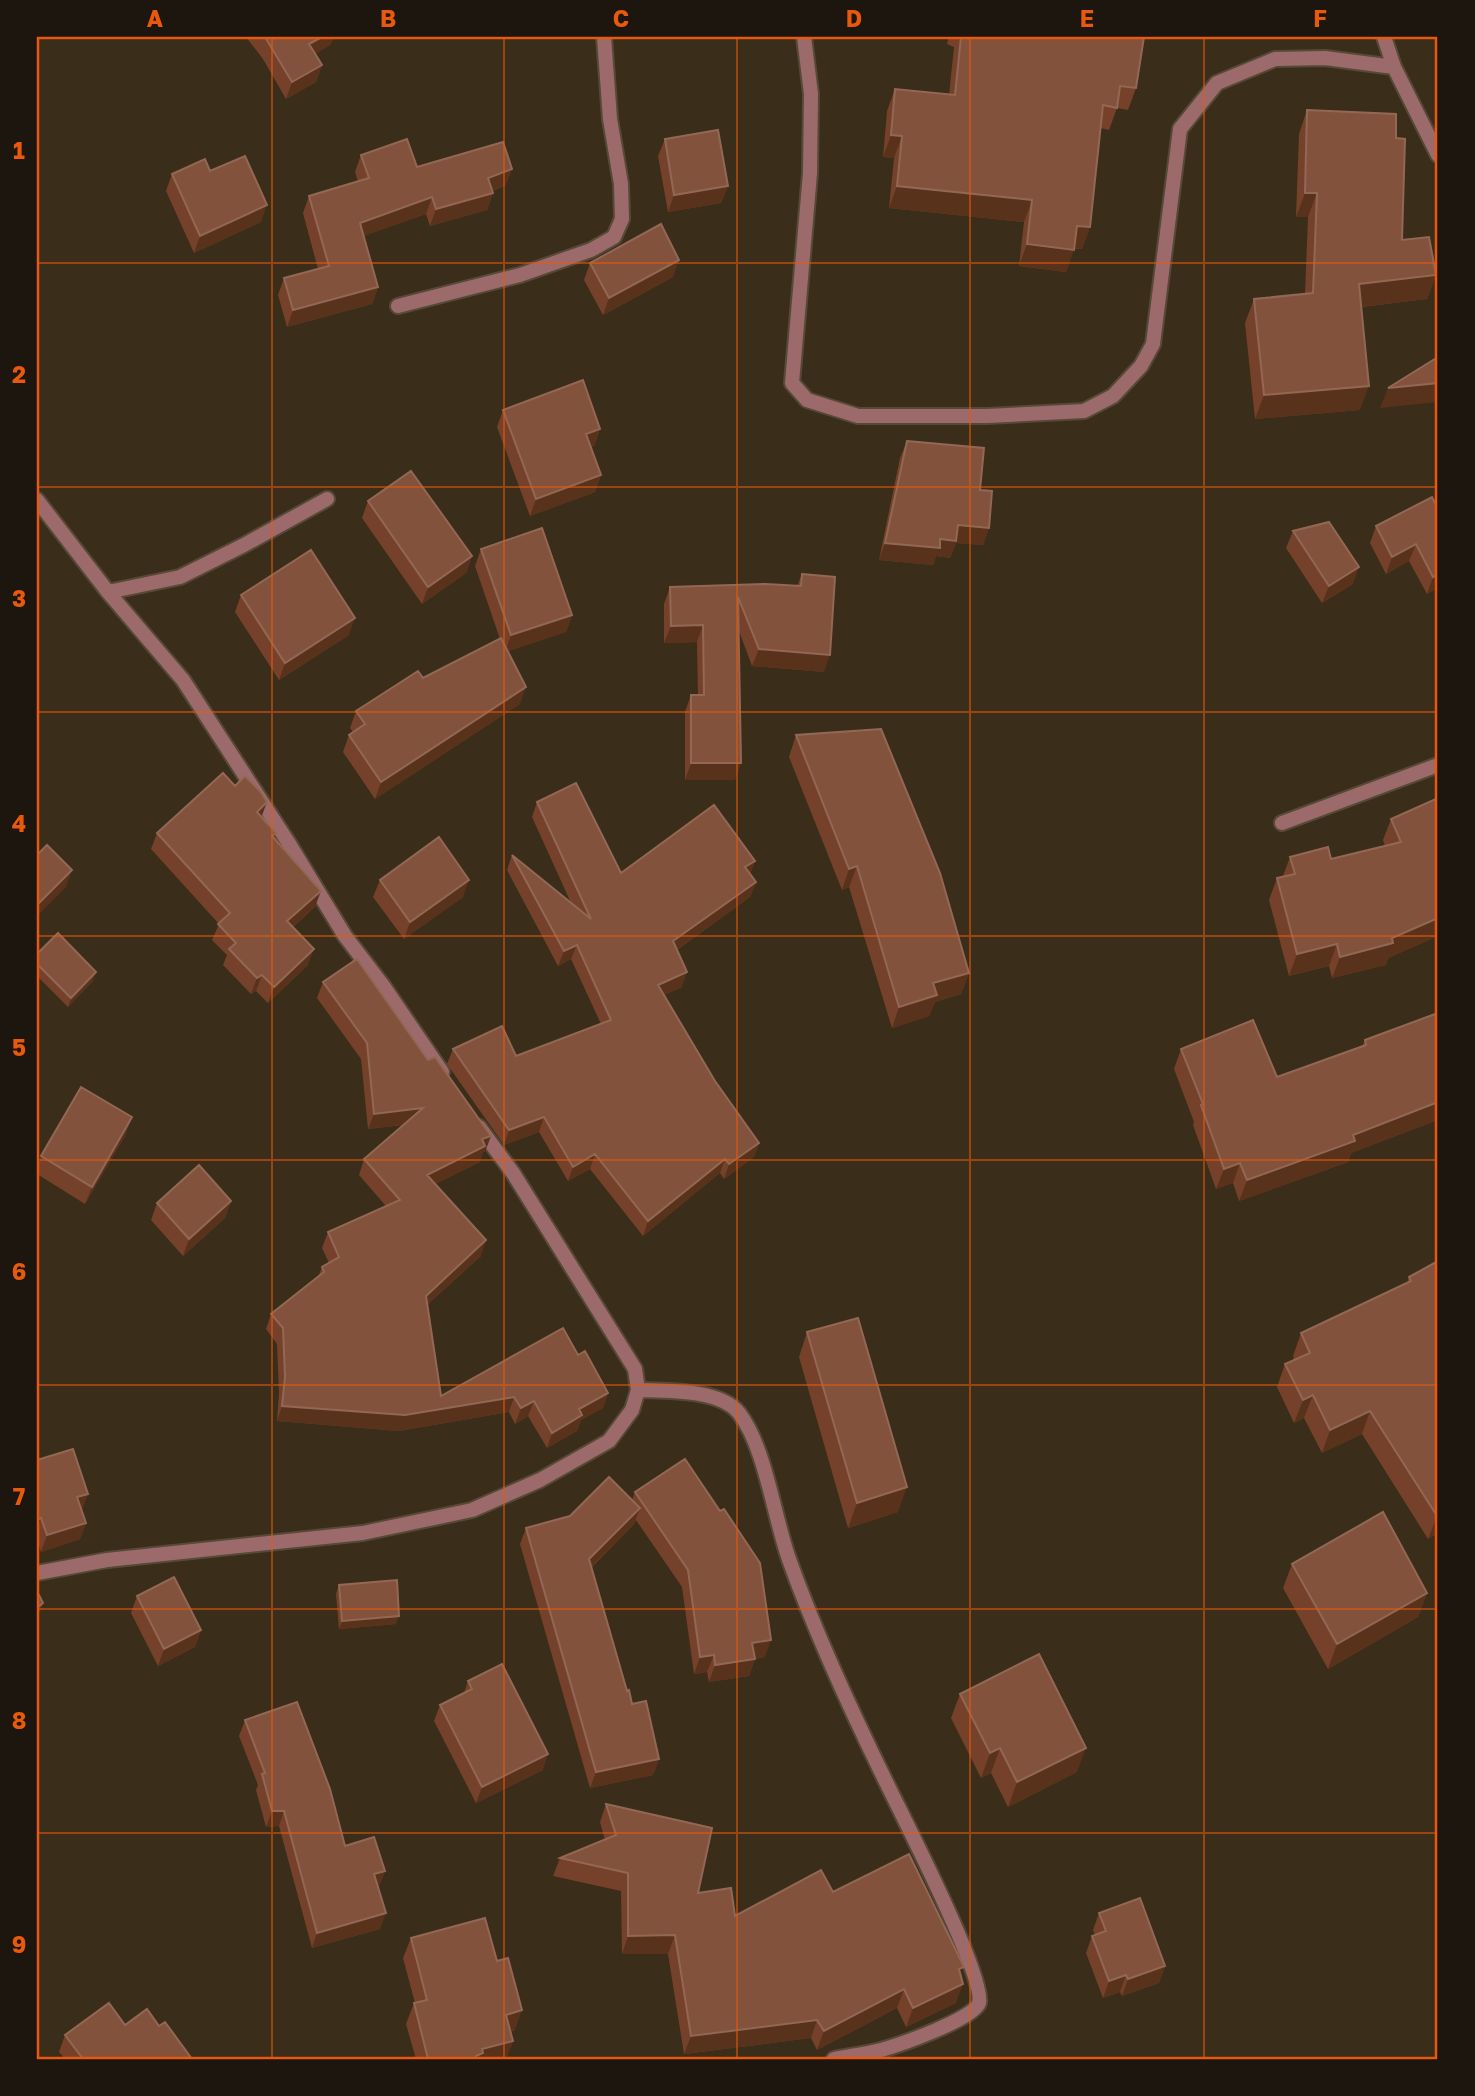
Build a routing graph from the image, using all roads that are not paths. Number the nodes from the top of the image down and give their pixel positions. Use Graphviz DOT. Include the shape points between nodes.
graph roads {
  1 [pos="604,37"];
  2 [pos="804,37"];
  3 [pos="1384,37"];
  4 [pos="1394,67"];
  5 [pos="1438,155"];
  6 [pos="398,306"];
  7 [pos="327,499"];
  8 [pos="37,500"];
  9 [pos="108,592"];
  10 [pos="1438,765"];
  11 [pos="1282,823"];
  12 [pos="452,1087"];
  13 [pos="472,1118"];
  14 [pos="638,1390"];
  15 [pos="37,1573"];
  16 [pos="834,2059"];
  1 -- 6 [label="street" via="621,184 622,219 614,237 520,275"];
  2 -- 4 [label="street" via="811,94 810,173 792,383 807,400 858,416 1045,415 1084,411 1113,396 1153,344 1181,129 1217,83 1275,59 1325,58"];
  3 -- 4 [label="street"];
  4 -- 5 [label="street"];
  7 -- 9 [label="street" via="180,577"];
  8 -- 9 [label="street"];
  9 -- 12 [label="street" via="184,680 345,936"];
  10 -- 11 [label="street"];
  13 -- 14 [label="street" via="513,1173 635,1369"];
  14 -- 15 [label="street" via="632,1410 609,1441 540,1480 472,1510 363,1533 107,1560"];
  14 -- 16 [label="street" via="715,1397 738,1411 757,1448 789,1560 816,1629 958,1933 979,1991 978,2005 968,2016 881,2050"];
}
